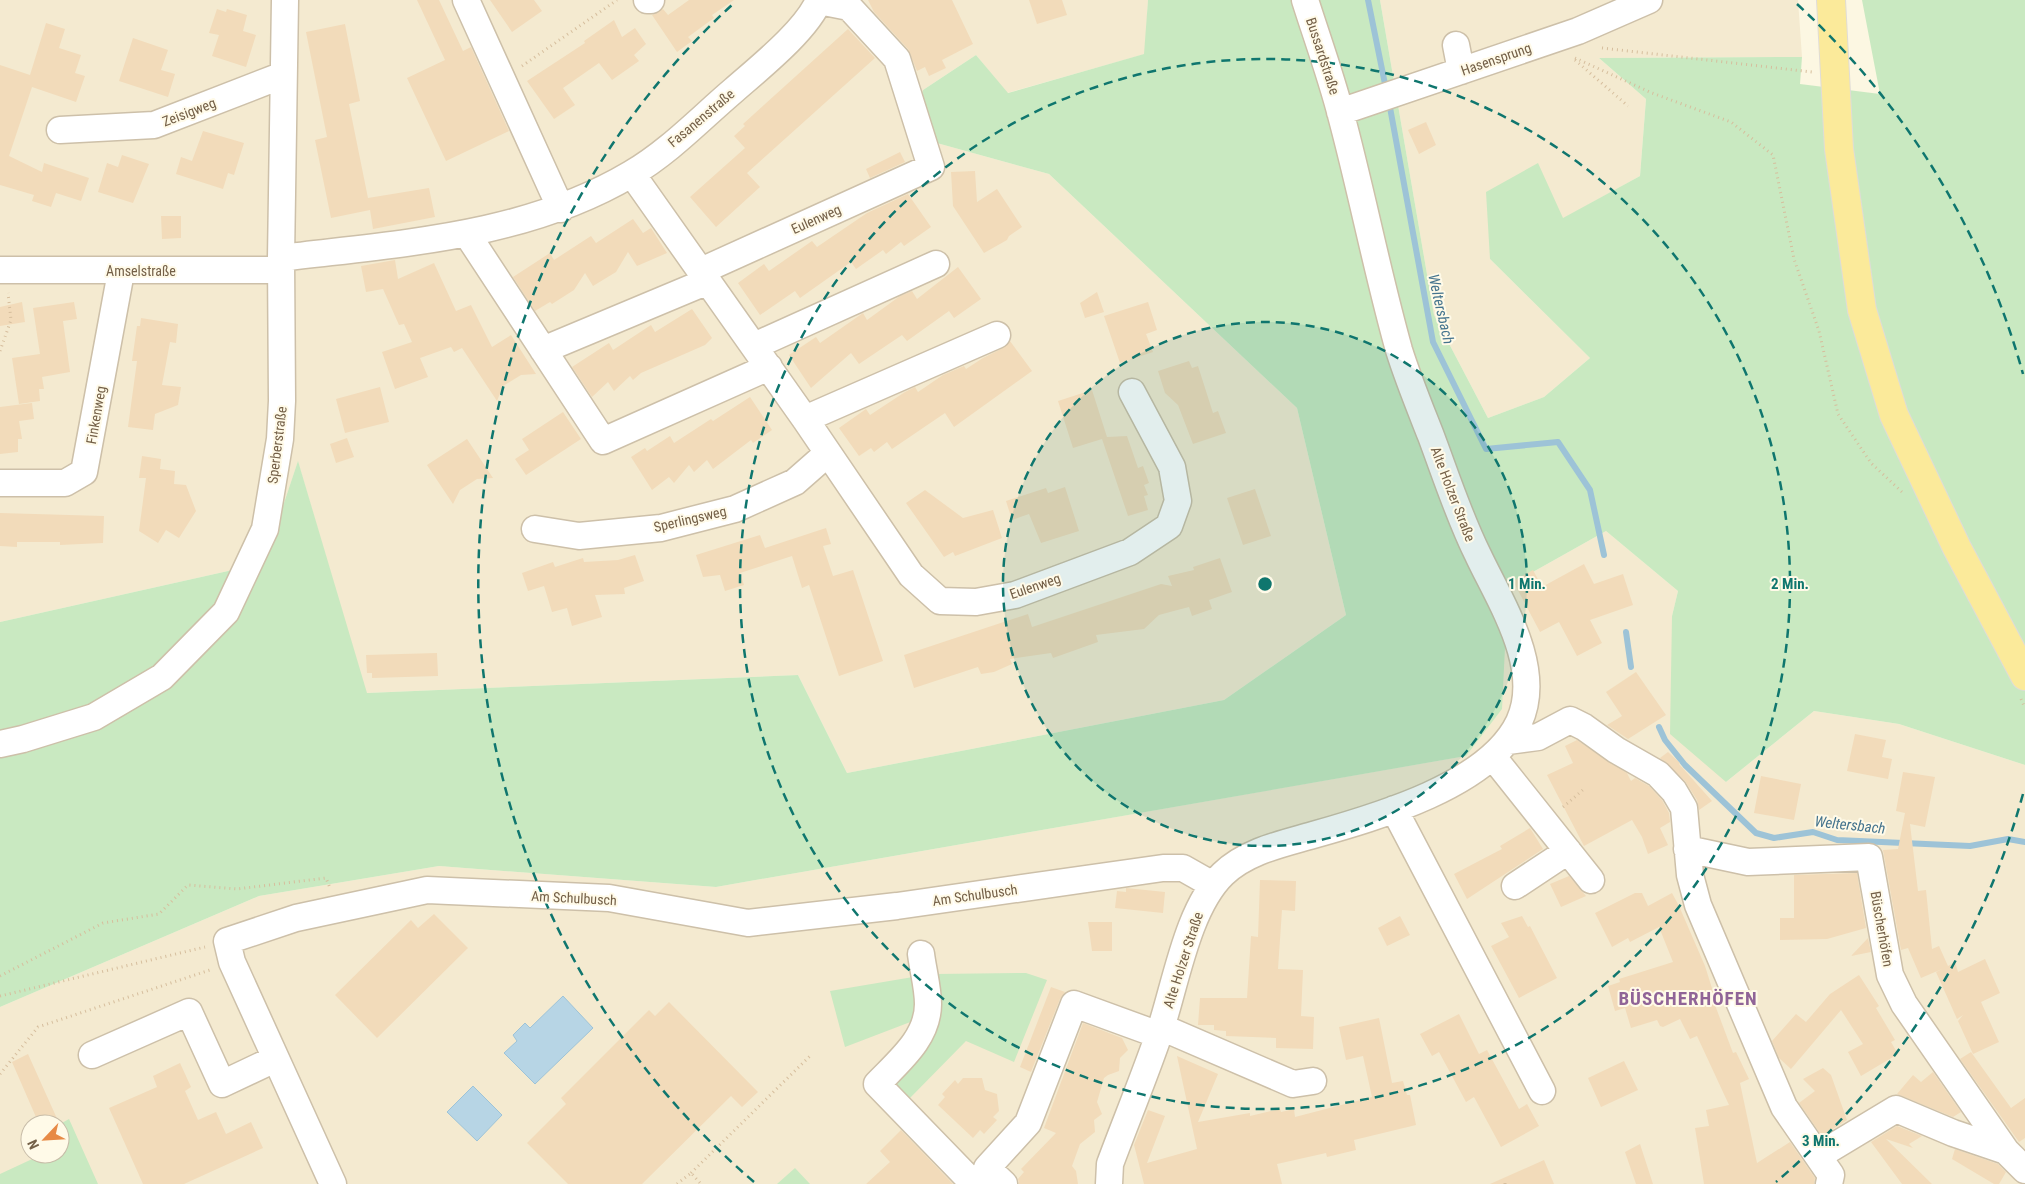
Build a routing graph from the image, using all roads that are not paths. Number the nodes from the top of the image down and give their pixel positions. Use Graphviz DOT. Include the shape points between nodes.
graph roads {
  1 [pos="285,0"];
  2 [pos="466,0"];
  3 [pos="819,0"];
  4 [pos="1305,0"];
  5 [pos="1649,0"];
  6 [pos="1831,0"];
  7 [pos="1608,9"];
  8 [pos="1456,45"];
  9 [pos="1461,71"];
  10 [pos="283,75"];
  11 [pos="1340,112"];
  12 [pos="60,130"];
  13 [pos="931,167"];
  14 [pos="632,174"];
  15 [pos="561,209"];
  16 [pos="467,234"];
  17 [pos="281,264"];
  18 [pos="936,264"];
  19 [pos="3,270"];
  20 [pos="121,272"];
  21 [pos="705,276"];
  22 [pos="997,335"];
  23 [pos="754,346"];
  24 [pos="543,350"];
  25 [pos="769,368"];
  26 [pos="1132,392"];
  27 [pos="805,419"];
  28 [pos="828,453"];
  29 [pos="0,483"];
  30 [pos="535,529"];
  31 [pos="2025,676"];
  32 [pos="0,744"];
  33 [pos="1501,749"];
  34 [pos="1394,809"];
  35 [pos="1687,849"];
  36 [pos="1568,851"];
  37 [pos="1590,880"];
  38 [pos="1212,885"];
  39 [pos="1515,886"];
  40 [pos="920,954"];
  41 [pos="1160,1031"];
  42 [pos="92,1055"];
  43 [pos="275,1059"];
  44 [pos="1313,1081"];
  45 [pos="1542,1091"];
  46 [pos="2006,1151"];
  47 [pos="1818,1156"];
  48 [pos="2025,1170"];
  49 [pos="332,1184"];
  50 [pos="974,1184"];
  51 [pos="1004,1184"];
  52 [pos="1109,1184"];
  53 [pos="1829,1184"];
  1 -- 10 [label="street, Sperberstraße"];
  2 -- 15 [label="street"];
  3 -- 13 [label="street, Fasanenstraße" via="849,7 897,59"];
  3 -- 14 [label="street, Fasanenstraße" via="799,29 764,64"];
  4 -- 11 [label="street, Bussardstraße"];
  5 -- 7 [label="street, Hasensprung"];
  6 -- 31 [label="main road" via="1839,149 1862,310 1894,415 1957,548"];
  7 -- 9 [label="street, Hasensprung" via="1578,31"];
  8 -- 9 [label="street"];
  9 -- 11 [label="street, Hasensprung"];
  10 -- 12 [label="street, Zeisigweg" via="154,125"];
  10 -- 17 [label="street, Sperberstraße"];
  11 -- 33 [label="street, Alte Holzer Straße" via="1400,352 1465,530 1518,637 1523,656 1526,694 1521,718"];
  13 -- 21 [label="street, Eulenweg"];
  14 -- 15 [label="street, Fasanenstraße"];
  14 -- 21 [label="street, Eulenweg"];
  15 -- 16 [label="street, Fasanenstraße"];
  16 -- 17 [label="street, Fasanenstraße"];
  16 -- 24 [label="street"];
  17 -- 20 [label="street, Amselstraße"];
  17 -- 32 [label="street, Sperberstraße" via="280,439 265,529 226,612 162,676 94,717"];
  18 -- 23 [label="street"];
  19 -- 20 [label="street, Amselstraße"];
  20 -- 29 [label="street, Finkenweg" via="84,472 65,483"];
  21 -- 23 [label="street, Eulenweg"];
  21 -- 24 [label="street, Eulenweg"];
  22 -- 27 [label="street"];
  23 -- 25 [label="street, Eulenweg"];
  24 -- 25 [label="street" via="603,441"];
  25 -- 27 [label="street, Eulenweg"];
  26 -- 28 [label="street, Eulenweg" via="1172,467 1178,502 1169,526 1130,552 1015,595 976,602 940,601 911,575"];
  27 -- 28 [label="street, Eulenweg"];
  28 -- 30 [label="street, Sperlingsweg" via="794,482 735,509 661,528 578,536"];
  33 -- 34 [label="street, Alte Holzer Straße" via="1444,788"];
  33 -- 35 [label="street" via="1538,737 1570,720 1584,726 1616,750 1658,774 1674,790 1684,808"];
  33 -- 36 [label="street"];
  34 -- 38 [label="street, Alte Holzer Straße" via="1250,855"];
  34 -- 45 [label="street"];
  35 -- 46 [label="street, Büscherhöfen" via="1748,862 1869,857 1890,975 1904,1004"];
  35 -- 47 [label="street" via="1698,906 1749,1026 1784,1107"];
  36 -- 37 [label="street"];
  36 -- 39 [label="street"];
  38 -- 41 [label="street, Alte Holzer Straße" via="1196,914"];
  38 -- 43 [label="street, Am Schulbusch" via="1183,868 1163,868 748,924 610,898 427,890 296,918 230,952"];
  40 -- 50 [label="street" via="928,1004 926,1022 911,1049 877,1084"];
  41 -- 44 [label="street" via="1293,1084"];
  41 -- 51 [label="street" via="1074,1004 1028,1123 987,1168"];
  41 -- 52 [label="street, Alte Holzer Straße" via="1110,1164"];
  42 -- 43 [label="street" via="189,1012 222,1084"];
  43 -- 49 [label="street"];
  46 -- 47 [label="street, Büscherhöfen" via="1953,1133 1896,1108"];
  46 -- 48 [label="street, Büscherhöfen"];
  47 -- 53 [label="street" via="1831,1175"];
}
